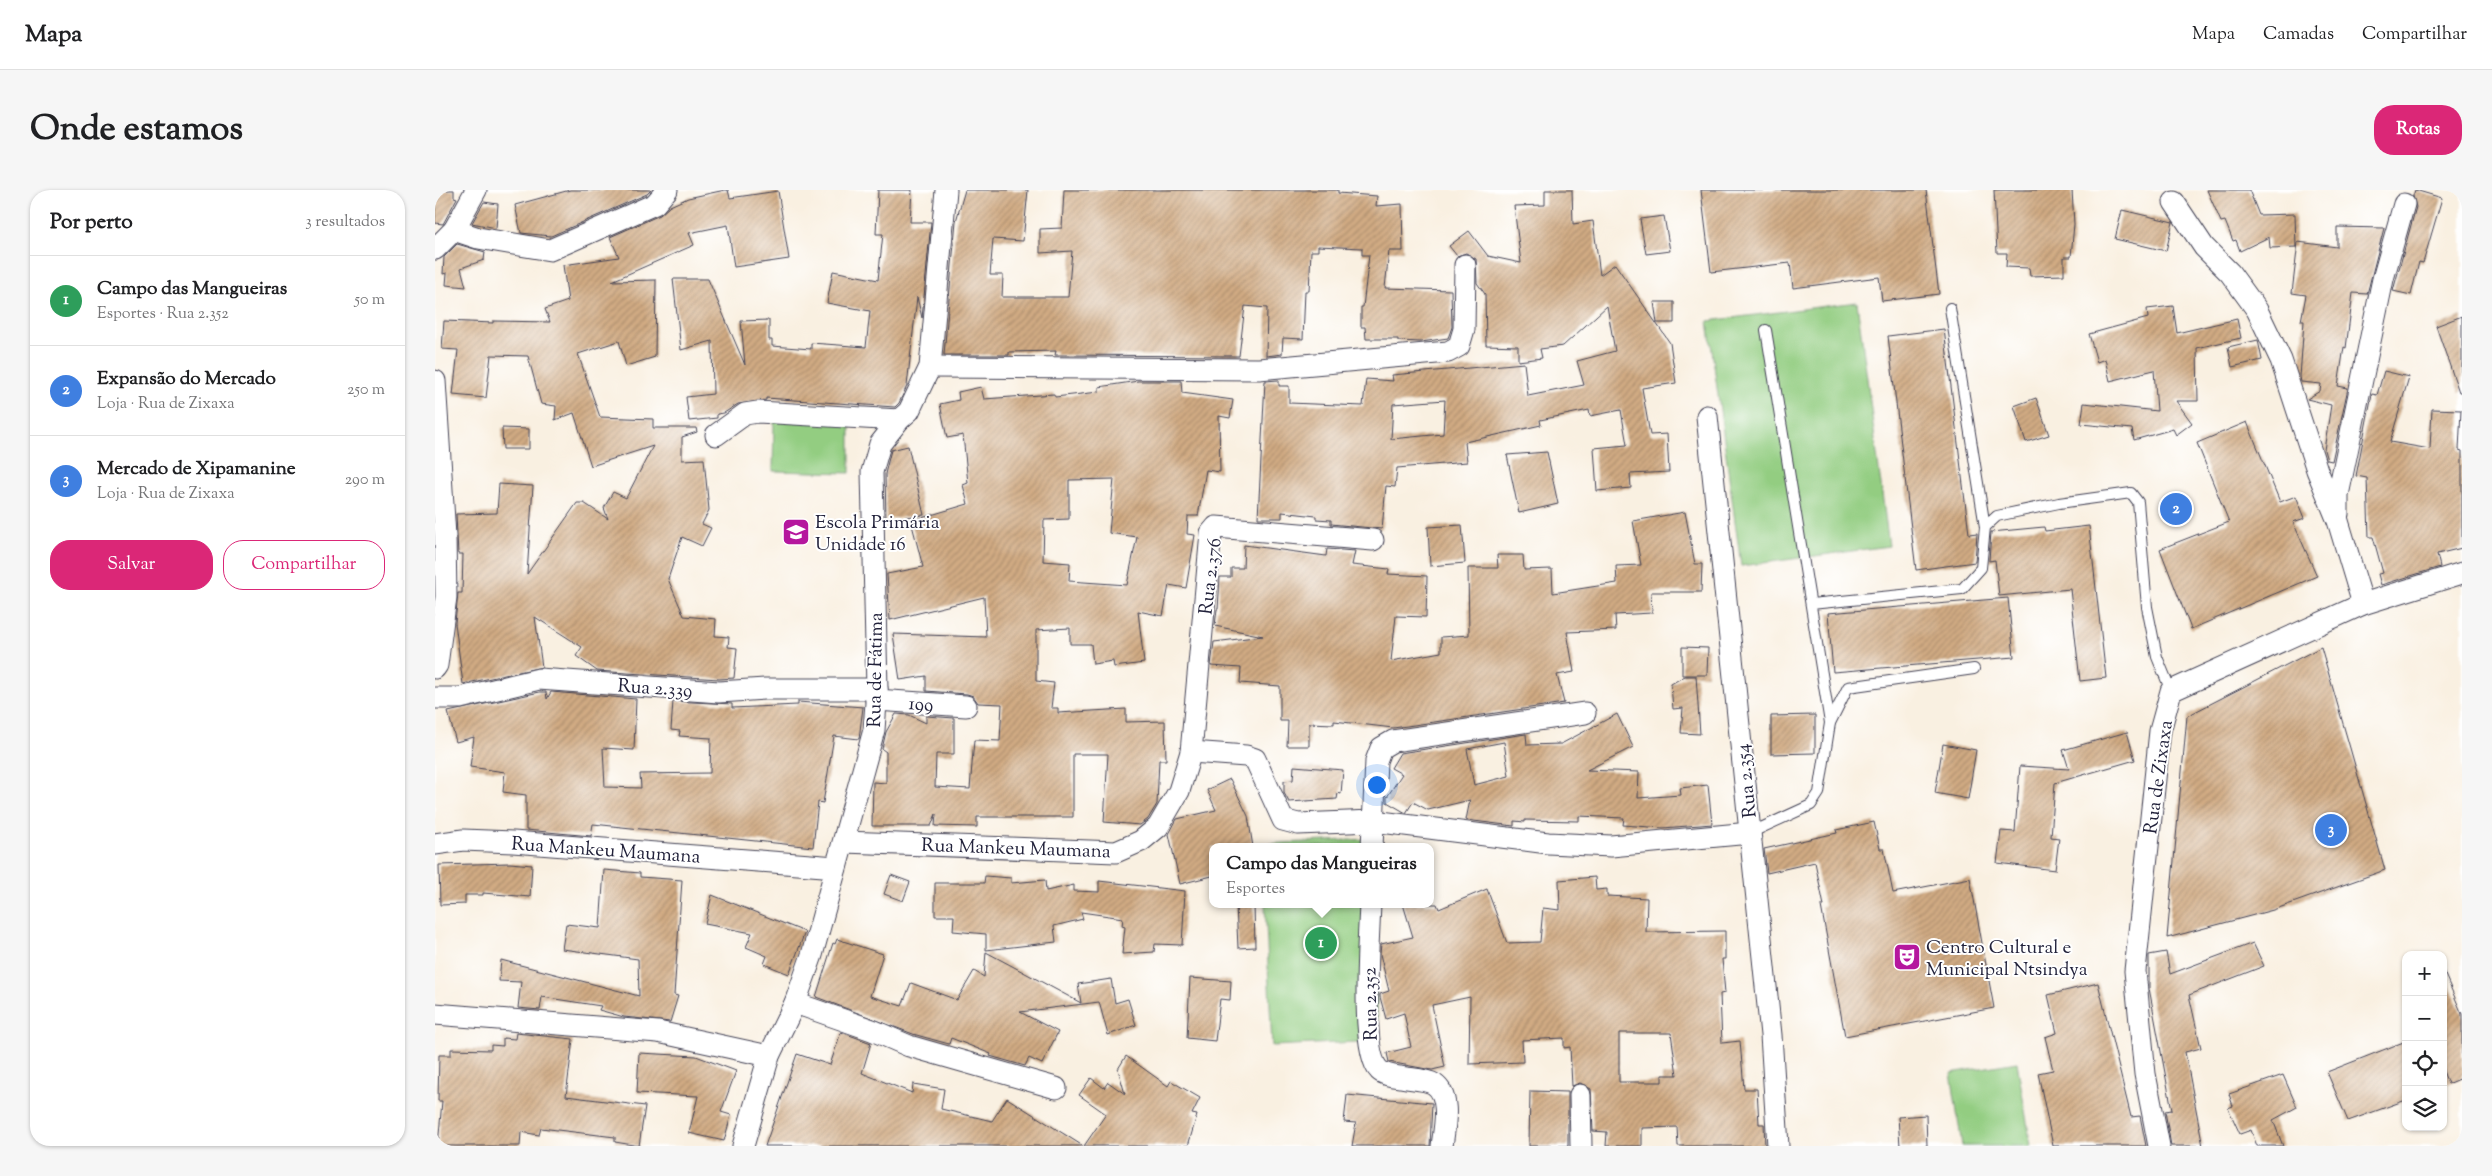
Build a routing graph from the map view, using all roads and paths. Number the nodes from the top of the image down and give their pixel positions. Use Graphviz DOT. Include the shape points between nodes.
graph roads {
  1 [pos="476,190"];
  2 [pos="667,190"];
  3 [pos="946,190"];
  4 [pos="2174,202"];
  5 [pos="2404,204"];
  6 [pos="454,230"];
  7 [pos="435,249"];
  8 [pos="1465,265"];
  9 [pos="1950,308"];
  10 [pos="1766,330"];
  11 [pos="930,366"];
  12 [pos="435,381"];
  13 [pos="1707,416"];
  14 [pos="899,420"];
  15 [pos="716,435"];
  16 [pos="2338,521"];
  17 [pos="1985,527"];
  18 [pos="1373,540"];
  19 [pos="2462,573"];
  20 [pos="1811,604"];
  21 [pos="2363,604"];
  22 [pos="435,668"];
  23 [pos="1974,669"];
  24 [pos="2171,691"];
  25 [pos="876,694"];
  26 [pos="435,698"];
  27 [pos="966,706"];
  28 [pos="1585,713"];
  29 [pos="1830,723"];
  30 [pos="1191,752"];
  31 [pos="1373,821"];
  32 [pos="1750,833"];
  33 [pos="844,842"];
  34 [pos="1372,843"];
  35 [pos="435,844"];
  36 [pos="836,867"];
  37 [pos="1370,908"];
  38 [pos="795,1003"];
  39 [pos="435,1014"];
  40 [pos="769,1056"];
  41 [pos="1056,1088"];
  42 [pos="1580,1095"];
  43 [pos="743,1146"];
  44 [pos="1442,1146"];
  45 [pos="1581,1146"];
  46 [pos="1778,1146"];
  47 [pos="2159,1146"];
  1 -- 6 [label="street"];
  2 -- 6 [label="street" via="655,204 550,250 478,238"];
  3 -- 11 [label="street, Rua de Fátima"];
  4 -- 16 [label="street" via="2204,247 2230,273 2257,310 2281,360 2317,470"];
  5 -- 16 [label="street" via="2383,279 2338,494"];
  6 -- 7 [label="street"];
  8 -- 11 [label="street" via="1464,329 1459,346 1448,352 1259,369"];
  9 -- 17 [label="lane"];
  10 -- 20 [label="lane"];
  11 -- 14 [label="street, Rua de Fátima" via="909,411"];
  12 -- 22 [label="street" via="446,597"];
  13 -- 32 [label="street, Rua 2.354"];
  14 -- 15 [label="street" via="758,412 745,414"];
  14 -- 25 [label="street, Rua de Fátima" via="880,444 872,472"];
  16 -- 21 [label="street"];
  17 -- 20 [label="lane" via="1981,568 1962,588"];
  17 -- 24 [label="lane" via="1997,516 2131,494 2137,502 2147,607 2157,657"];
  18 -- 30 [label="street, Rua 2.376" via="1216,527 1211,533"];
  19 -- 21 [label="street"];
  20 -- 29 [label="lane"];
  21 -- 24 [label="street"];
  23 -- 29 [label="lane" via="1848,687"];
  24 -- 47 [label="street, Rua de Zixaxa" via="2160,732 2135,971 2145,1074"];
  25 -- 26 [label="street, Rua 2.339" via="765,689 719,692 539,679 460,698"];
  25 -- 27 [label="street, 199 / 199"];
  25 -- 33 [label="street, Rua de Fátima" via="874,730"];
  28 -- 31 [label="street" via="1393,740 1381,748 1376,761"];
  29 -- 32 [label="lane" via="1819,793 1811,805"];
  30 -- 31 [label="street" via="1255,759 1283,820 1298,824"];
  30 -- 33 [label="street, Rua Mankeu Maumana" via="1179,791 1158,827 1141,841 1116,852"];
  31 -- 32 [label="street" via="1548,843 1611,846"];
  31 -- 34 [label="street"];
  32 -- 46 [label="street, Rua 2.354" via="1771,1035"];
  33 -- 36 [label="street, Rua de Fátima"];
  35 -- 36 [label="street, Rua Mankeu Maumana" via="463,840 513,842"];
  36 -- 38 [label="street, Rua de Fátima"];
  37 -- 44 [label="street, Rua 2.352" via="1367,973 1370,1053 1379,1070 1390,1076 1434,1084 1439,1090 1445,1104"];
  38 -- 40 [label="street, Rua de Fátima"];
  38 -- 41 [label="street" via="909,1046"];
  39 -- 40 [label="street" via="658,1032"];
  40 -- 43 [label="street, Rua de Fátima"];
  42 -- 45 [label="street"];
}
